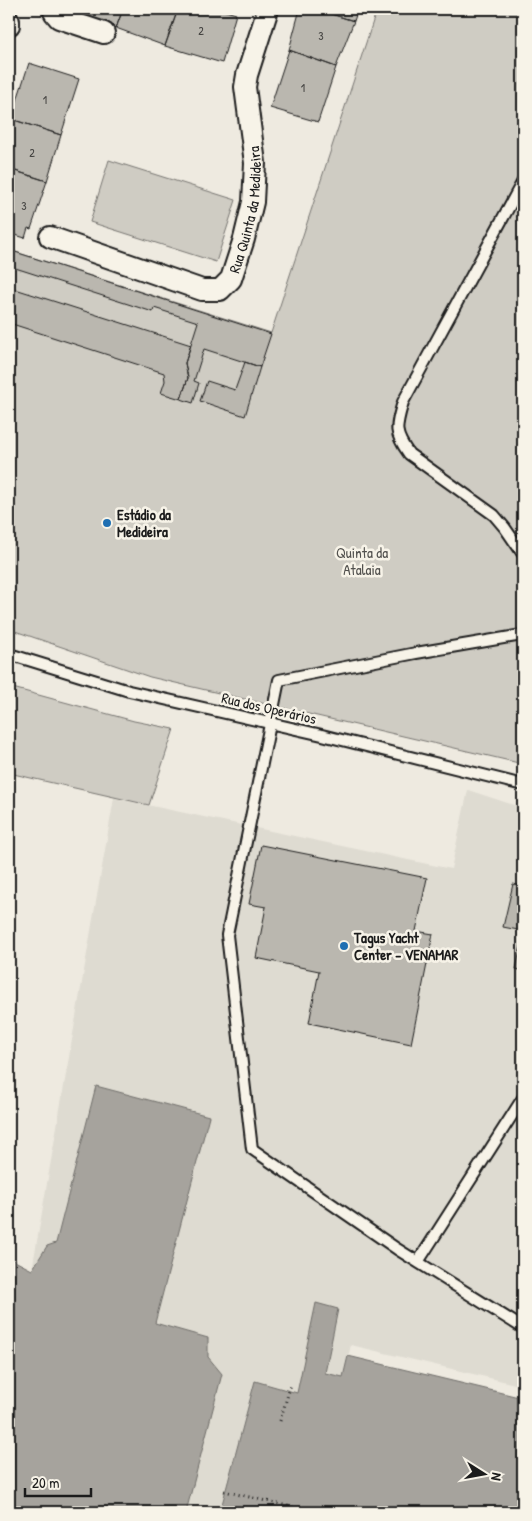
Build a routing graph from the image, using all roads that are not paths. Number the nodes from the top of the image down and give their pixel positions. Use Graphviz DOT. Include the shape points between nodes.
graph roads {
  1 [pos="54,9"];
  2 [pos="268,9"];
  3 [pos="9,21"];
  4 [pos="9,25"];
  5 [pos="104,33"];
  6 [pos="523,181"];
  7 [pos="50,237"];
  8 [pos="523,554"];
  9 [pos="523,635"];
  10 [pos="9,654"];
  11 [pos="270,723"];
  12 [pos="523,785"];
  13 [pos="523,1098"];
  14 [pos="418,1262"];
  15 [pos="523,1328"];
  1 -- 5 [label="street" via="59,18"];
  2 -- 7 [label="street, Rua Quinta da Medideira" via="245,87 254,142 253,202 231,279 220,290 202,290"];
  3 -- 4 [label="street"];
  6 -- 8 [label="lane" via="403,402 396,431 409,454 494,515"];
  9 -- 11 [label="lane" via="279,680"];
  10 -- 11 [label="lane, Rua dos Operários" via="129,691"];
  11 -- 12 [label="lane, Rua dos Operários"];
  11 -- 14 [label="lane" via="227,936 252,1149"];
  13 -- 14 [label="lane"];
  14 -- 15 [label="lane"];
}
